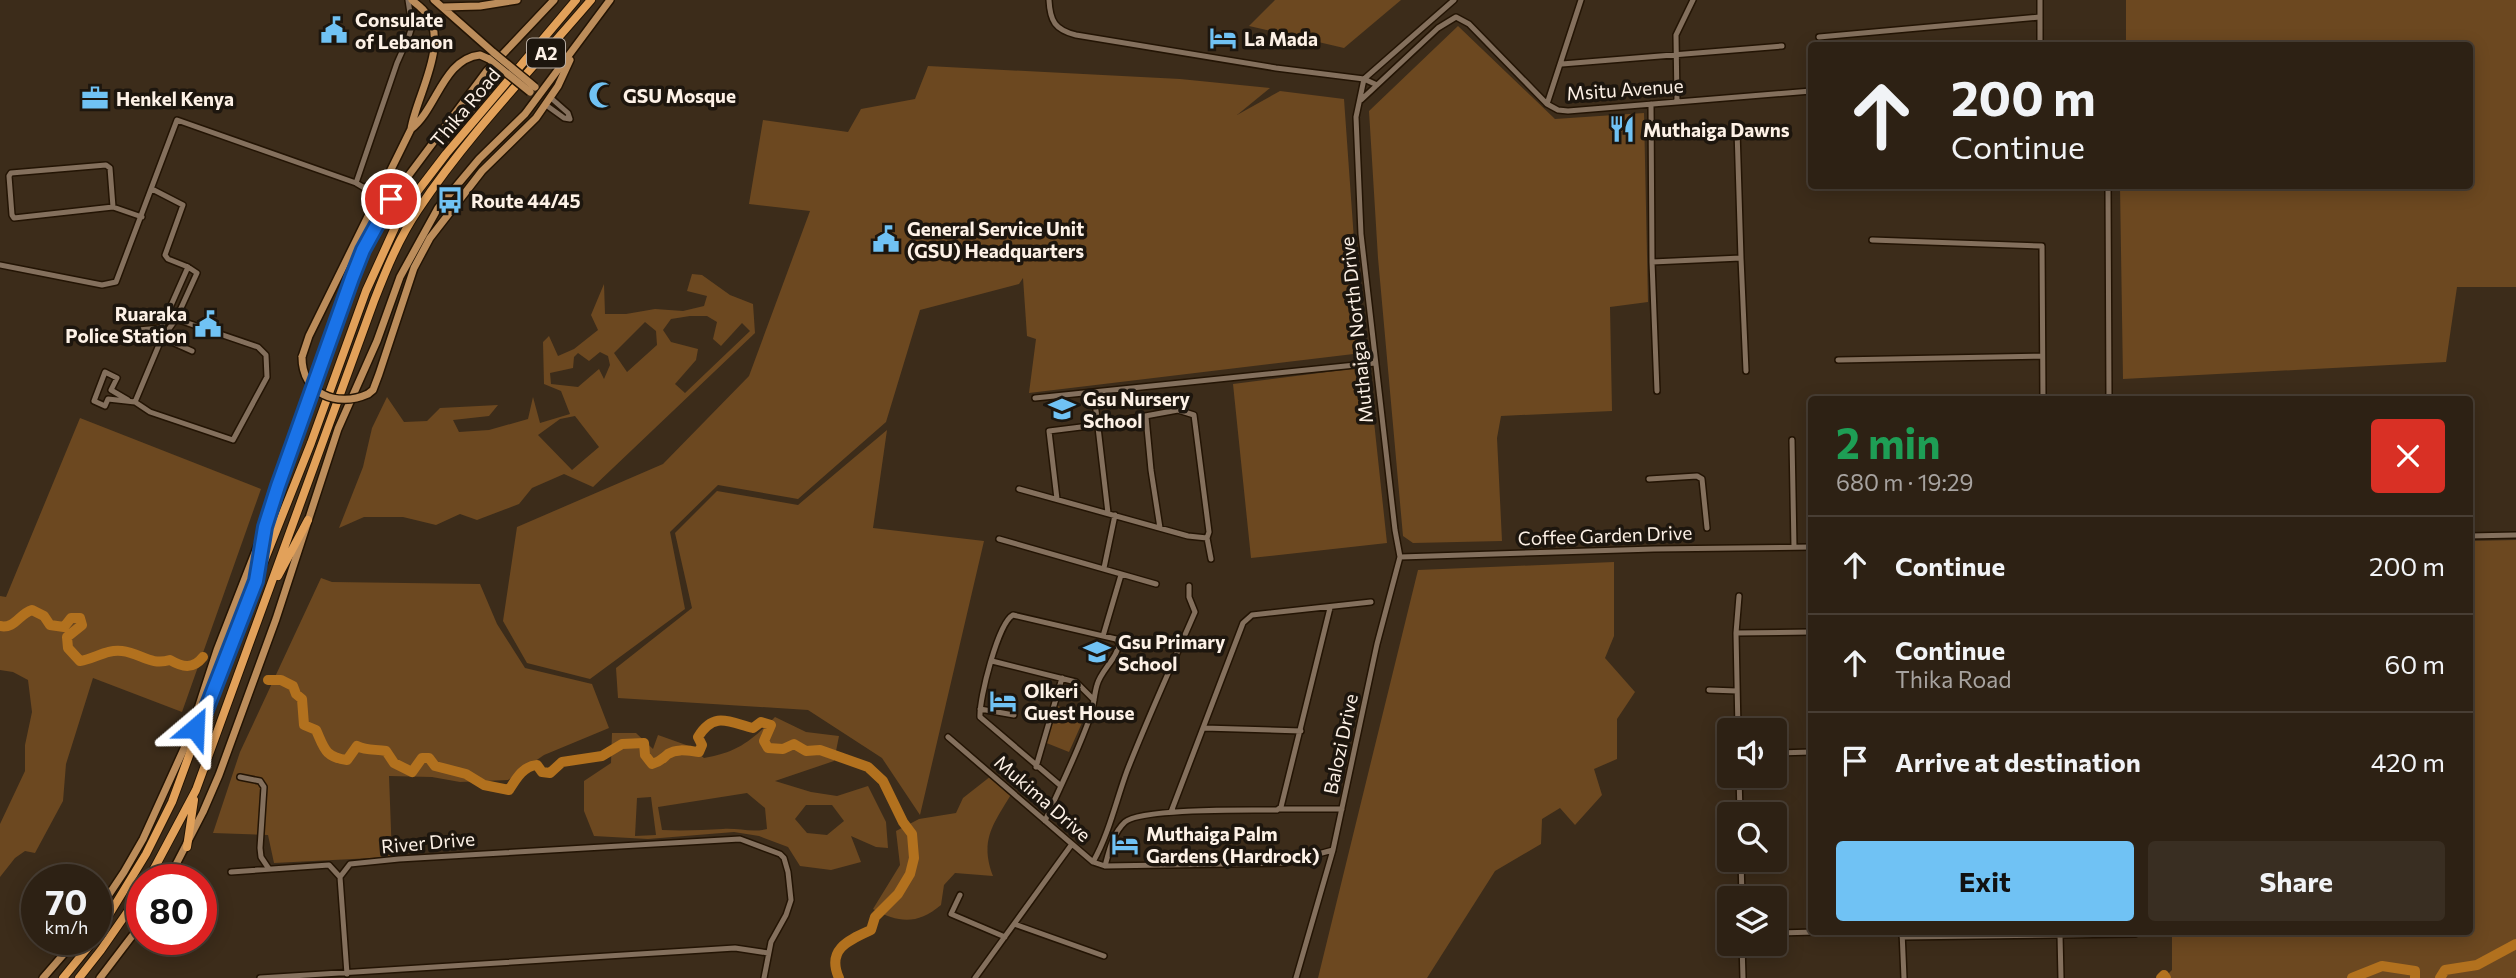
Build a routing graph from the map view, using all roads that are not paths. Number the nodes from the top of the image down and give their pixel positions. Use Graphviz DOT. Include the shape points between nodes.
graph roads {
  1 [pos="410,0"];
  2 [pos="434,0"];
  3 [pos="517,0"];
  4 [pos="554,0"];
  5 [pos="576,0"];
  6 [pos="591,0"];
  7 [pos="610,0"];
  8 [pos="1049,0"];
  9 [pos="1454,0"];
  10 [pos="1581,0"];
  11 [pos="1693,0"];
  12 [pos="2040,0"];
  13 [pos="443,7"];
  14 [pos="2040,17"];
  15 [pos="1819,37"];
  16 [pos="2040,42"];
  17 [pos="577,44"];
  18 [pos="1782,46"];
  19 [pos="1676,53"];
  20 [pos="491,56"];
  21 [pos="1562,64"];
  22 [pos="1364,79"];
  23 [pos="520,84"];
  24 [pos="1377,85"];
  25 [pos="1808,91"];
  26 [pos="536,92"];
  27 [pos="1361,100"];
  28 [pos="1677,101"];
  29 [pos="1546,104"];
  30 [pos="1651,104"];
  31 [pos="536,118"];
  32 [pos="511,127"];
  33 [pos="411,130"];
  34 [pos="1737,130"];
  35 [pos="384,182"];
  36 [pos="356,183"];
  37 [pos="364,187"];
  38 [pos="152,189"];
  39 [pos="2108,189"];
  40 [pos="378,196"];
  41 [pos="113,207"];
  42 [pos="142,217"];
  43 [pos="1871,240"];
  44 [pos="416,246"];
  45 [pos="354,247"];
  46 [pos="363,250"];
  47 [pos="1741,258"];
  48 [pos="1652,262"];
  49 [pos="417,263"];
  50 [pos="0,265"];
  51 [pos="188,267"];
  52 [pos="176,319"];
  53 [pos="164,330"];
  54 [pos="132,336"];
  55 [pos="163,338"];
  56 [pos="192,351"];
  57 [pos="2042,356"];
  58 [pos="1838,359"];
  59 [pos="1375,363"];
  60 [pos="1746,372"];
  61 [pos="111,390"];
  62 [pos="1657,391"];
  63 [pos="1094,393"];
  64 [pos="2043,396"];
  65 [pos="2109,396"];
  66 [pos="108,398"];
  67 [pos="1035,398"];
  68 [pos="131,401"];
  69 [pos="1146,417"];
  70 [pos="1118,421"];
  71 [pos="1097,425"];
  72 [pos="1792,440"];
  73 [pos="1649,479"];
  74 [pos="1019,489"];
  75 [pos="1057,499"];
  76 [pos="1112,514"];
  77 [pos="308,520"];
  78 [pos="265,527"];
  79 [pos="1160,528"];
  80 [pos="1707,528"];
  81 [pos="2516,535"];
  82 [pos="2473,536"];
  83 [pos="1207,538"];
  84 [pos="999,539"];
  85 [pos="1794,547"];
  86 [pos="1808,547"];
  87 [pos="1400,557"];
  88 [pos="1211,559"];
  89 [pos="1104,568"];
  90 [pos="1121,575"];
  91 [pos="257,579"];
  92 [pos="1156,584"];
  93 [pos="270,586"];
  94 [pos="1189,586"];
  95 [pos="1739,596"];
  96 [pos="1371,602"];
  97 [pos="1330,608"];
  98 [pos="1808,632"];
  99 [pos="1736,633"];
  100 [pos="1103,636"];
  101 [pos="992,661"];
  102 [pos="1062,678"];
  103 [pos="1709,690"];
  104 [pos="1737,691"];
  105 [pos="1095,701"];
  106 [pos="980,709"];
  107 [pos="204,715"];
  108 [pos="1014,715"];
  109 [pos="1738,718"];
  110 [pos="1204,728"];
  111 [pos="1301,732"];
  112 [pos="948,737"];
  113 [pos="187,742"];
  114 [pos="1808,752"];
  115 [pos="1787,753"];
  116 [pos="1037,767"];
  117 [pos="240,777"];
  118 [pos="1060,786"];
  119 [pos="196,790"];
  120 [pos="1278,808"];
  121 [pos="1342,809"];
  122 [pos="1171,812"];
  123 [pos="1045,821"];
  124 [pos="1072,845"];
  125 [pos="187,847"];
  126 [pos="1333,850"];
  127 [pos="1093,862"];
  128 [pos="157,864"];
  129 [pos="177,864"];
  130 [pos="1105,866"];
  131 [pos="269,869"];
  132 [pos="230,872"];
  133 [pos="340,877"];
  134 [pos="112,890"];
  135 [pos="960,895"];
  136 [pos="112,910"];
  137 [pos="126,915"];
  138 [pos="1014,924"];
  139 [pos="1808,932"];
  140 [pos="1787,933"];
  141 [pos="1902,935"];
  142 [pos="2060,935"];
  143 [pos="1005,937"];
  144 [pos="126,944"];
  145 [pos="768,953"];
  146 [pos="63,955"];
  147 [pos="81,955"];
  148 [pos="1104,956"];
  149 [pos="1742,956"];
  150 [pos="416,969"];
  151 [pos="347,974"];
  152 [pos="43,978"];
  153 [pos="63,978"];
  154 [pos="79,978"];
  155 [pos="100,978"];
  156 [pos="260,978"];
  157 [pos="416,978"];
  158 [pos="764,978"];
  159 [pos="975,978"];
  160 [pos="1296,978"];
  161 [pos="1743,978"];
  162 [pos="1904,978"];
  163 [pos="2062,978"];
  1 -- 33 [label="main road" via="426,13 434,50"];
  1 -- 36 [label="street" via="412,26"];
  2 -- 13 [label="main road"];
  3 -- 13 [label="main road"];
  4 -- 46 [label="main road, Thika Road" via="486,72 391,199"];
  5 -- 91 [label="highway, Thika Road / A2" via="446,154 397,223 366,290"];
  6 -- 23 [label="highway, Thika Road / A2"];
  7 -- 17 [label="main road"];
  8 -- 22 [label="street" via="1053,24 1076,35"];
  9 -- 22 [label="street"];
  10 -- 21 [label="street"];
  11 -- 19 [label="street" via="1676,35"];
  12 -- 14 [label="street"];
  13 -- 20 [label="main road"];
  14 -- 15 [label="street"];
  14 -- 16 [label="street"];
  17 -- 26 [label="main road"];
  17 -- 31 [label="main road"];
  18 -- 19 [label="street"];
  19 -- 21 [label="street"];
  19 -- 28 [label="street"];
  20 -- 23 [label="main road, bridge"];
  20 -- 26 [label="main road, bridge"];
  20 -- 33 [label="main road" via="471,56 456,65"];
  21 -- 29 [label="street"];
  22 -- 24 [label="street"];
  22 -- 27 [label="street"];
  23 -- 26 [label="main road, bridge"];
  23 -- 93 [label="highway, Thika Road / A2" via="442,177 397,246"];
  24 -- 27 [label="street"];
  24 -- 29 [label="street, Msitu Avenue" via="1438,28 1457,17"];
  25 -- 28 [label="street, Msitu Avenue"];
  26 -- 32 [label="main road"];
  27 -- 59 [label="street, Muthaiga North Drive" via="1356,117 1360,222"];
  28 -- 30 [label="street, Msitu Avenue"];
  29 -- 30 [label="street, Msitu Avenue" via="1568,111"];
  30 -- 48 [label="street"];
  31 -- 32 [label="main road"];
  31 -- 49 [label="main road" via="482,171 430,238"];
  32 -- 44 [label="main road" via="447,196"];
  33 -- 35 [label="main road"];
  34 -- 47 [label="street"];
  35 -- 37 [label="street"];
  35 -- 40 [label="main road"];
  36 -- 37 [label="street"];
  36 -- 38 [label="street" via="177,120"];
  37 -- 40 [label="street"];
  38 -- 42 [label="street"];
  38 -- 51 [label="street" via="183,205 164,255"];
  39 -- 65 [label="street"];
  40 -- 45 [label="main road"];
  41 -- 41 [label="street" via="14,218 9,176 106,165"];
  41 -- 42 [label="street"];
  42 -- 50 [label="street" via="120,278 113,284"];
  43 -- 57 [label="street" via="2042,246"];
  44 -- 49 [label="main road"];
  44 -- 77 [label="main road" via="338,429"];
  45 -- 46 [label="main road"];
  45 -- 49 [label="main road, bridge" via="302,357 304,378 332,398 352,400 373,390"];
  46 -- 78 [label="main road, Thika Road"];
  47 -- 48 [label="street"];
  47 -- 60 [label="street"];
  48 -- 62 [label="street"];
  51 -- 52 [label="street" via="197,273"];
  51 -- 53 [label="street"];
  52 -- 53 [label="street"];
  52 -- 68 [label="street" via="261,349 267,359 266,380 230,441"];
  53 -- 54 [label="street" via="138,330"];
  53 -- 55 [label="street"];
  55 -- 56 [label="street"];
  55 -- 68 [label="street"];
  57 -- 58 [label="street"];
  57 -- 64 [label="street"];
  59 -- 63 [label="street"];
  59 -- 87 [label="street, Muthaiga North Drive"];
  61 -- 66 [label="street"];
  61 -- 66 [label="street" via="117,377 105,372 94,401 105,406"];
  61 -- 68 [label="street"];
  63 -- 67 [label="street"];
  63 -- 71 [label="street"];
  66 -- 68 [label="street"];
  69 -- 70 [label="street"];
  69 -- 79 [label="street"];
  69 -- 83 [label="street" via="1178,410 1194,415"];
  71 -- 75 [label="street" via="1049,431"];
  71 -- 76 [label="street"];
  72 -- 85 [label="street"];
  73 -- 80 [label="street" via="1702,479"];
  74 -- 75 [label="street"];
  75 -- 76 [label="street"];
  76 -- 79 [label="street"];
  76 -- 89 [label="street"];
  77 -- 93 [label="highway"];
  77 -- 125 [label="main road" via="259,667"];
  78 -- 91 [label="highway"];
  78 -- 113 [label="main road, Thika Road"];
  79 -- 83 [label="street"];
  81 -- 82 [label="street"];
  83 -- 88 [label="street"];
  84 -- 89 [label="street"];
  85 -- 86 [label="street, Coffee Garden Drive"];
  85 -- 87 [label="street, Coffee Garden Drive"];
  87 -- 121 [label="street, Balozi Drive"];
  89 -- 90 [label="street"];
  90 -- 92 [label="street"];
  90 -- 100 [label="street"];
  91 -- 107 [label="highway, Thika Road / A2"];
  93 -- 119 [label="highway, Thika Road / A2"];
  94 -- 127 [label="street" via="1195,612"];
  95 -- 99 [label="street"];
  96 -- 97 [label="street"];
  97 -- 110 [label="street" via="1252,615 1243,623"];
  97 -- 111 [label="street"];
  98 -- 99 [label="street"];
  99 -- 104 [label="street"];
  100 -- 101 [label="street" via="1013,615 1005,621"];
  100 -- 105 [label="street" via="1116,639 1119,645 1096,686"];
  101 -- 102 [label="street"];
  101 -- 106 [label="street"];
  102 -- 105 [label="street" via="1081,685"];
  102 -- 116 [label="street"];
  103 -- 104 [label="street"];
  104 -- 109 [label="street"];
  105 -- 118 [label="street"];
  106 -- 108 [label="street"];
  106 -- 116 [label="street" via="984,722"];
  107 -- 113 [label="highway"];
  107 -- 136 [label="highway, Thika Road / A2" via="172,802"];
  110 -- 111 [label="street"];
  110 -- 122 [label="street"];
  111 -- 120 [label="street" via="1283,804"];
  112 -- 123 [label="street, Mukima Drive"];
  113 -- 134 [label="main road, Thika Road" via="138,850"];
  114 -- 115 [label="street"];
  116 -- 118 [label="street"];
  117 -- 131 [label="street" via="260,781 264,787 260,848"];
  118 -- 123 [label="street"];
  119 -- 125 [label="highway"];
  119 -- 128 [label="highway, Thika Road / A2"];
  120 -- 121 [label="street"];
  120 -- 122 [label="street"];
  121 -- 126 [label="street, Balozi Drive"];
  122 -- 130 [label="street" via="1127,820 1114,836"];
  123 -- 124 [label="street, Mukima Drive"];
  124 -- 127 [label="street, Mukima Drive"];
  124 -- 138 [label="street"];
  125 -- 129 [label="main road"];
  126 -- 130 [label="street, Mukima Drive" via="1285,863"];
  126 -- 160 [label="street, Balozi Drive"];
  127 -- 130 [label="street, Mukima Drive"];
  131 -- 132 [label="street"];
  131 -- 133 [label="street" via="329,865"];
  133 -- 145 [label="street, River Drive" via="350,864 734,838 780,855 786,864 791,900"];
  133 -- 151 [label="street"];
  135 -- 143 [label="street" via="951,914"];
  137 -- 154 [label="highway"];
  138 -- 143 [label="street"];
  138 -- 148 [label="street"];
  139 -- 140 [label="street"];
  141 -- 162 [label="street"];
  142 -- 163 [label="street"];
  143 -- 159 [label="street"];
  144 -- 155 [label="main road"];
  145 -- 150 [label="street" via="735,948"];
  145 -- 158 [label="street"];
  146 -- 152 [label="main road"];
  147 -- 153 [label="highway, Thika Road / A2"];
  149 -- 161 [label="street"];
  150 -- 151 [label="street"];
  150 -- 157 [label="street"];
  151 -- 156 [label="street"];
}
